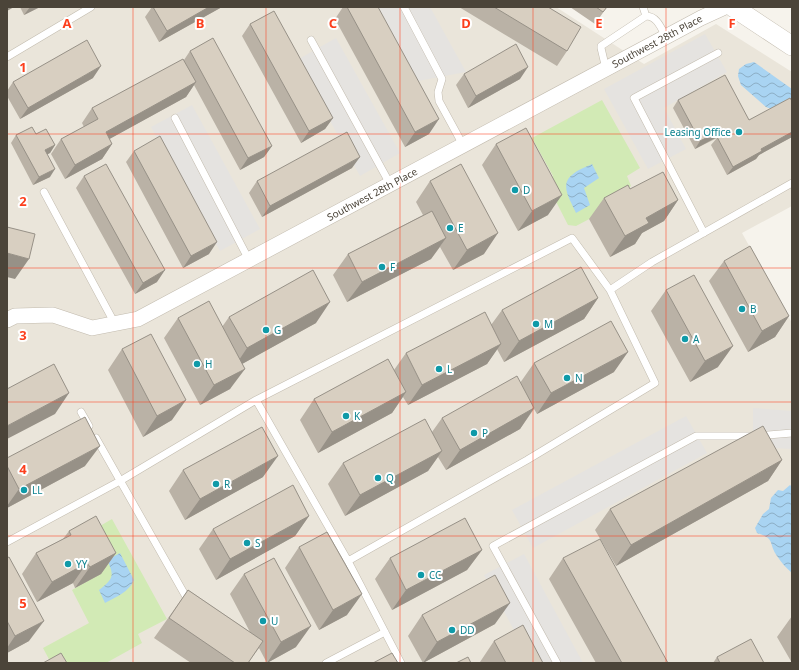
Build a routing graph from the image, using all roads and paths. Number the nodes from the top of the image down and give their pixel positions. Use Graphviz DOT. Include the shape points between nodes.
graph roads {
  1 [pos="91,7"];
  2 [pos="404,7"];
  3 [pos="643,7"];
  4 [pos="725,7"];
  5 [pos="733,7"];
  6 [pos="646,16"];
  7 [pos="666,37"];
  8 [pos="311,40"];
  9 [pos="792,46"];
  10 [pos="718,54"];
  11 [pos="7,57"];
  12 [pos="606,69"];
  13 [pos="175,118"];
  14 [pos="463,145"];
  15 [pos="792,182"];
  16 [pos="390,184"];
  17 [pos="44,192"];
  18 [pos="704,233"];
  19 [pos="249,260"];
  20 [pos="610,290"];
  21 [pos="7,320"];
  22 [pos="115,324"];
  23 [pos="256,400"];
  24 [pos="81,412"];
  25 [pos="792,433"];
  26 [pos="120,481"];
  27 [pos="7,542"];
  28 [pos="348,561"];
  29 [pos="185,595"];
  30 [pos="385,632"];
  31 [pos="326,663"];
  32 [pos="401,663"];
  33 [pos="557,663"];
  1 -- 11 [label="lane"];
  2 -- 14 [label="lane" via="442,79 438,92 439,101"];
  3 -- 6 [label="lane"];
  4 -- 7 [label="street, Southwest 28th Place"];
  5 -- 9 [label="street"];
  6 -- 7 [label="lane" via="655,18"];
  6 -- 12 [label="lane" via="601,46"];
  7 -- 12 [label="street, Southwest 28th Place"];
  8 -- 16 [label="lane"];
  10 -- 18 [label="lane" via="634,98"];
  12 -- 14 [label="street, Southwest 28th Place"];
  13 -- 19 [label="lane"];
  14 -- 16 [label="street, Southwest 28th Place"];
  15 -- 18 [label="lane"];
  16 -- 19 [label="street, Southwest 28th Place"];
  17 -- 22 [label="lane"];
  18 -- 20 [label="lane" via="652,262"];
  19 -- 22 [label="street, Southwest 28th Place" via="138,319"];
  20 -- 23 [label="lane" via="572,238"];
  20 -- 28 [label="lane" via="655,383 527,460"];
  21 -- 22 [label="street, Southwest 28th Place" via="15,316 53,315 92,328"];
  23 -- 26 [label="lane"];
  23 -- 28 [label="lane"];
  24 -- 26 [label="lane"];
  25 -- 33 [label="lane" via="696,436 493,546"];
  26 -- 27 [label="lane"];
  26 -- 29 [label="lane"];
  28 -- 30 [label="lane"];
  30 -- 31 [label="lane"];
  30 -- 32 [label="lane"];
}
